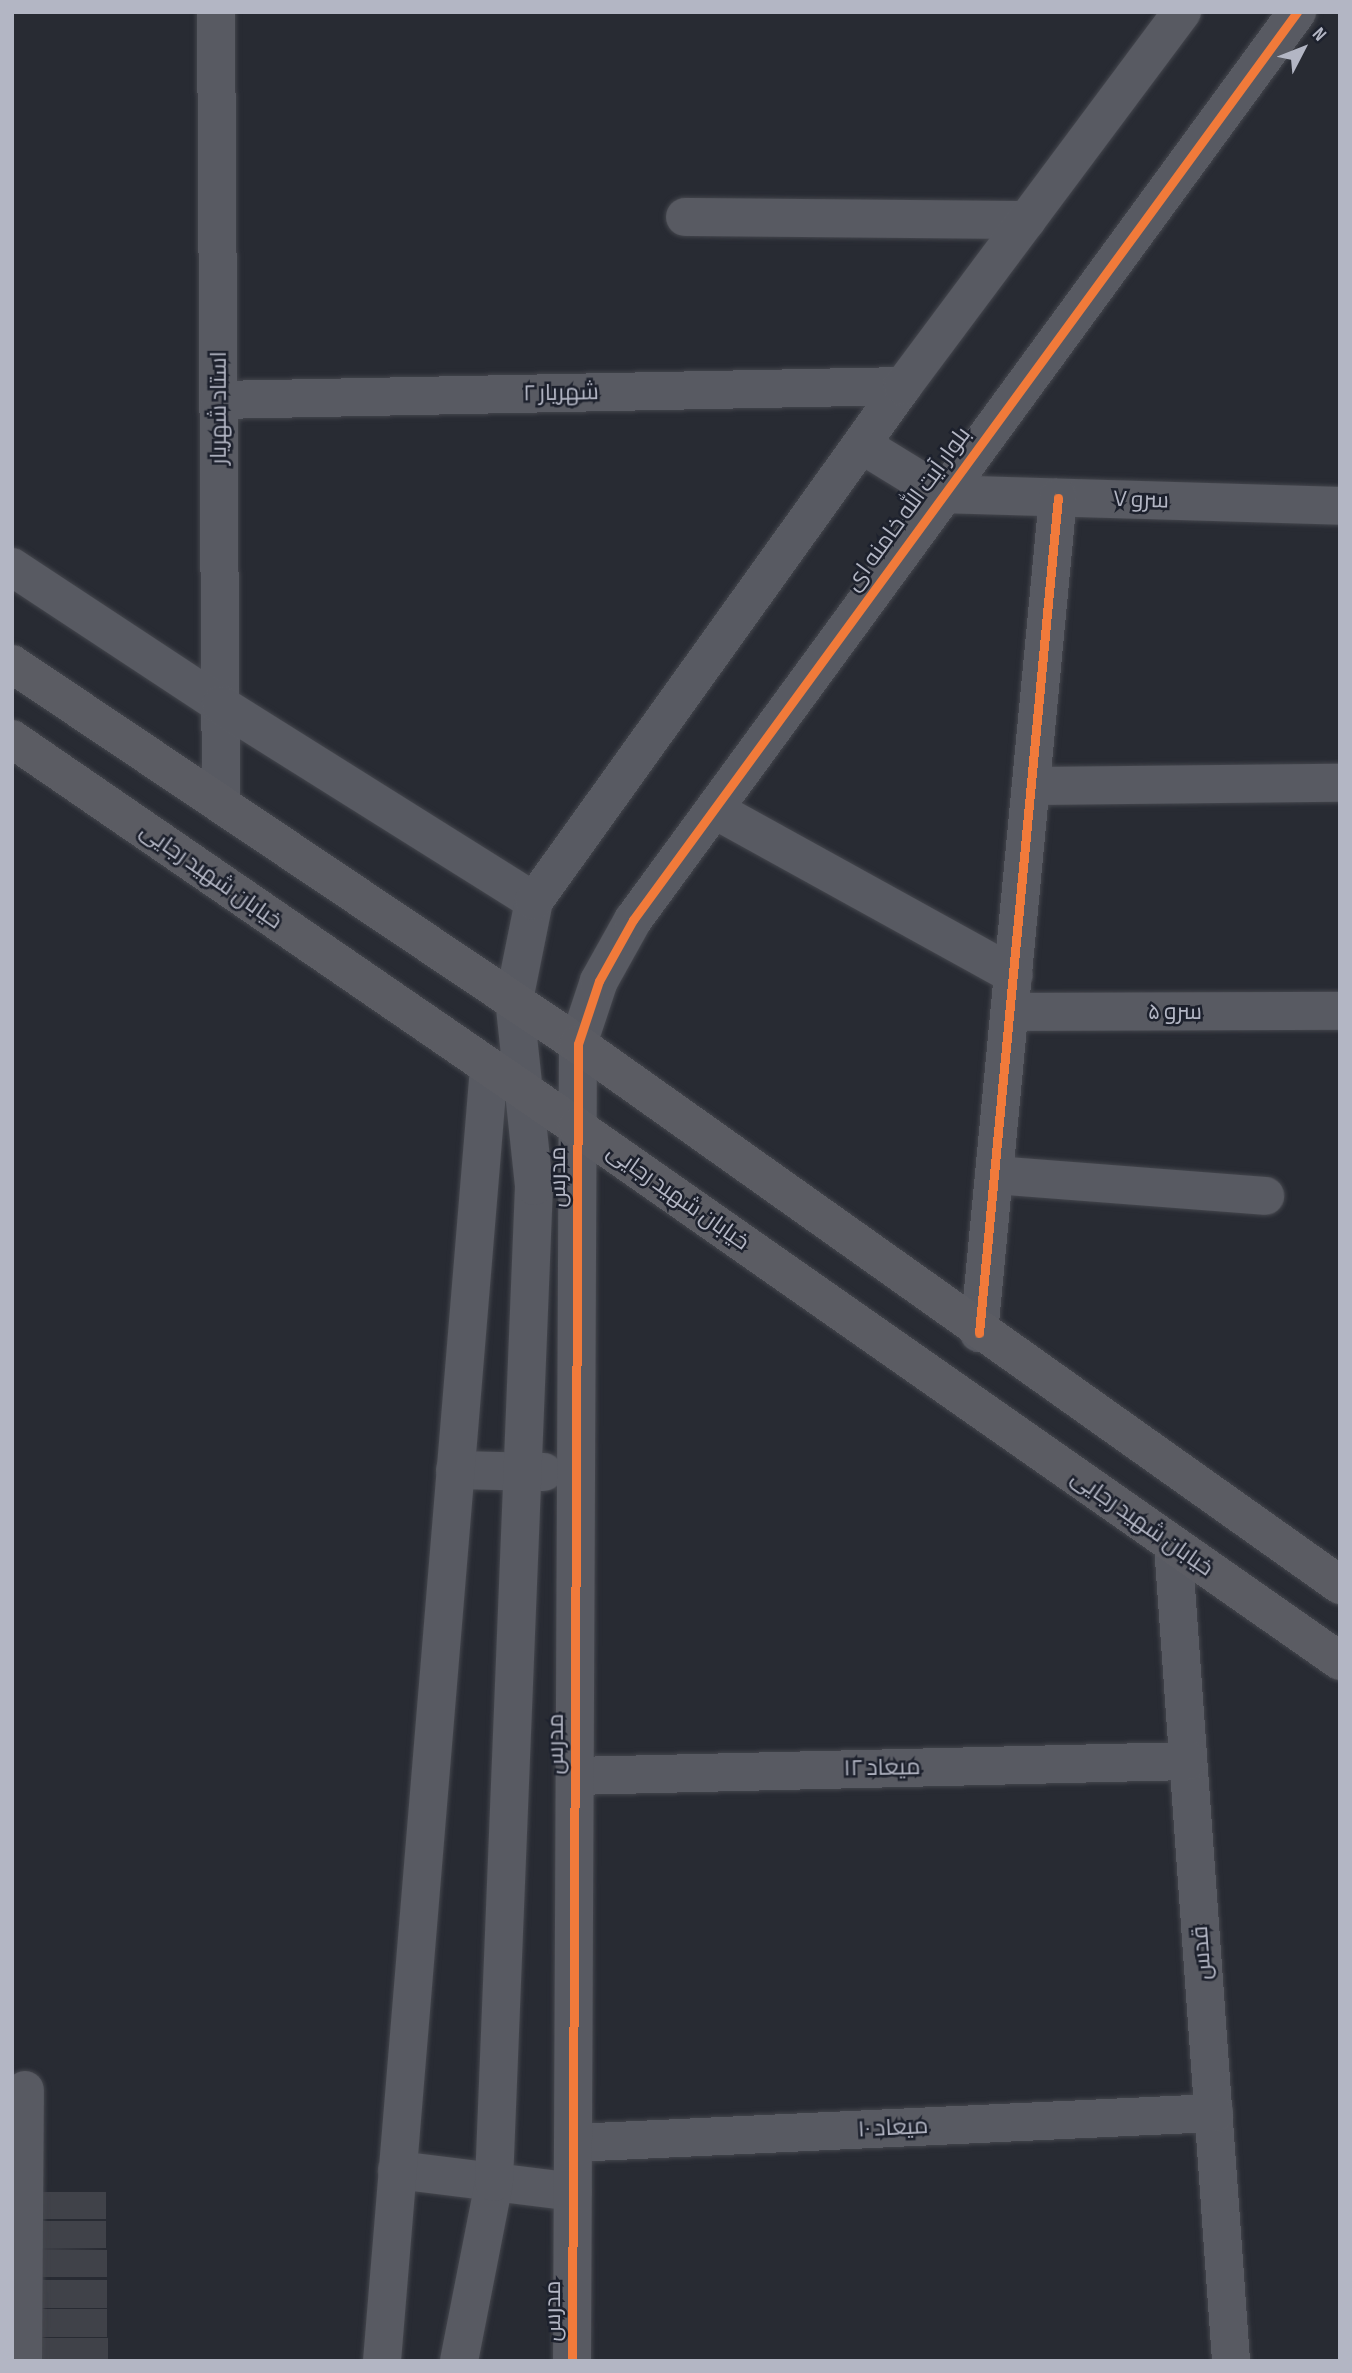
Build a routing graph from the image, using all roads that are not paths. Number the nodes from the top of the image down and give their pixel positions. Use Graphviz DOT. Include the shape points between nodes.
graph roads {
  1 [pos="216,12"];
  2 [pos="1182,12"];
  3 [pos="1297,12"];
  4 [pos="685,217"];
  5 [pos="1027,220"];
  6 [pos="903,386"];
  7 [pos="219,400"];
  8 [pos="862,445"];
  9 [pos="942,494"];
  10 [pos="1058,498"];
  11 [pos="1340,506"];
  12 [pos="12,567"];
  13 [pos="12,664"];
  14 [pos="221,705"];
  15 [pos="12,739"];
  16 [pos="1340,783"];
  17 [pos="1032,786"];
  18 [pos="221,803"];
  19 [pos="717,811"];
  20 [pos="534,901"];
  21 [pos="1012,994"];
  22 [pos="514,1000"];
  23 [pos="1340,1011"];
  24 [pos="578,1044"];
  25 [pos="489,1068"];
  26 [pos="522,1090"];
  27 [pos="577,1127"];
  28 [pos="994,1175"];
  29 [pos="1265,1196"];
  30 [pos="979,1333"];
  31 [pos="455,1470"];
  32 [pos="520,1472"];
  33 [pos="576,1473"];
  34 [pos="1173,1545"];
  35 [pos="1340,1585"];
  36 [pos="1340,1661"];
  37 [pos="1188,1761"];
  38 [pos="575,1776"];
  39 [pos="25,2090"];
  40 [pos="1214,2113"];
  41 [pos="573,2143"];
  42 [pos="397,2170"];
  43 [pos="494,2182"];
  44 [pos="573,2192"];
  45 [pos="23,2361"];
  46 [pos="382,2361"];
  47 [pos="459,2361"];
  48 [pos="572,2361"];
  49 [pos="1231,2361"];
  1 -- 7 [label="street, استاد شهریار"];
  2 -- 5 [label="street"];
  3 -- 9 [label="street, بلوار آیت الله خامنه ای"];
  4 -- 5 [label="street"];
  5 -- 6 [label="street"];
  6 -- 7 [label="street, شهریار ۲"];
  6 -- 8 [label="street"];
  7 -- 14 [label="street, استاد شهریار"];
  8 -- 9 [label="street"];
  8 -- 20 [label="street"];
  9 -- 10 [label="street, سرو ۷"];
  9 -- 19 [label="street, بلوار آیت الله خامنه ای"];
  10 -- 11 [label="street, سرو ۷"];
  10 -- 17 [label="street"];
  12 -- 14 [label="street"];
  13 -- 18 [label="main road"];
  14 -- 18 [label="street, استاد شهریار"];
  14 -- 20 [label="street"];
  15 -- 25 [label="main road, خیابان شهید رجایی"];
  16 -- 17 [label="street"];
  17 -- 21 [label="street"];
  18 -- 22 [label="main road"];
  19 -- 21 [label="street"];
  19 -- 24 [label="street, بلوار آیت الله خامنه ای" via="633,920 599,981"];
  20 -- 22 [label="street"];
  21 -- 23 [label="street, سرو ۵"];
  21 -- 28 [label="street"];
  22 -- 24 [label="main road"];
  22 -- 26 [label="street, مدرس"];
  24 -- 27 [label="street, مدرس"];
  24 -- 30 [label="main road"];
  25 -- 26 [label="main road, خیابان شهید رجایی"];
  25 -- 31 [label="street"];
  26 -- 27 [label="main road, خیابان شهید رجایی"];
  26 -- 32 [label="street, مدرس" via="534,1186"];
  27 -- 33 [label="street, مدرس"];
  27 -- 34 [label="main road, خیابان شهید رجایی"];
  28 -- 29 [label="street"];
  28 -- 30 [label="street"];
  30 -- 35 [label="main road"];
  31 -- 32 [label="street"];
  31 -- 42 [label="street"];
  32 -- 33 [label="street"];
  32 -- 43 [label="street, مدرس"];
  33 -- 38 [label="street, مدرس"];
  34 -- 36 [label="main road, خیابان شهید رجایی"];
  34 -- 37 [label="street, قدس"];
  37 -- 38 [label="street, میعاد ۱۲"];
  37 -- 40 [label="street, قدس"];
  38 -- 41 [label="street, مدرس"];
  39 -- 45 [label="street"];
  40 -- 41 [label="street, میعاد ۱۰"];
  40 -- 49 [label="street, قدس"];
  41 -- 44 [label="street, مدرس"];
  42 -- 43 [label="street"];
  42 -- 46 [label="street"];
  43 -- 44 [label="street"];
  43 -- 47 [label="street, مدرس"];
  44 -- 48 [label="street, مدرس"];
}
